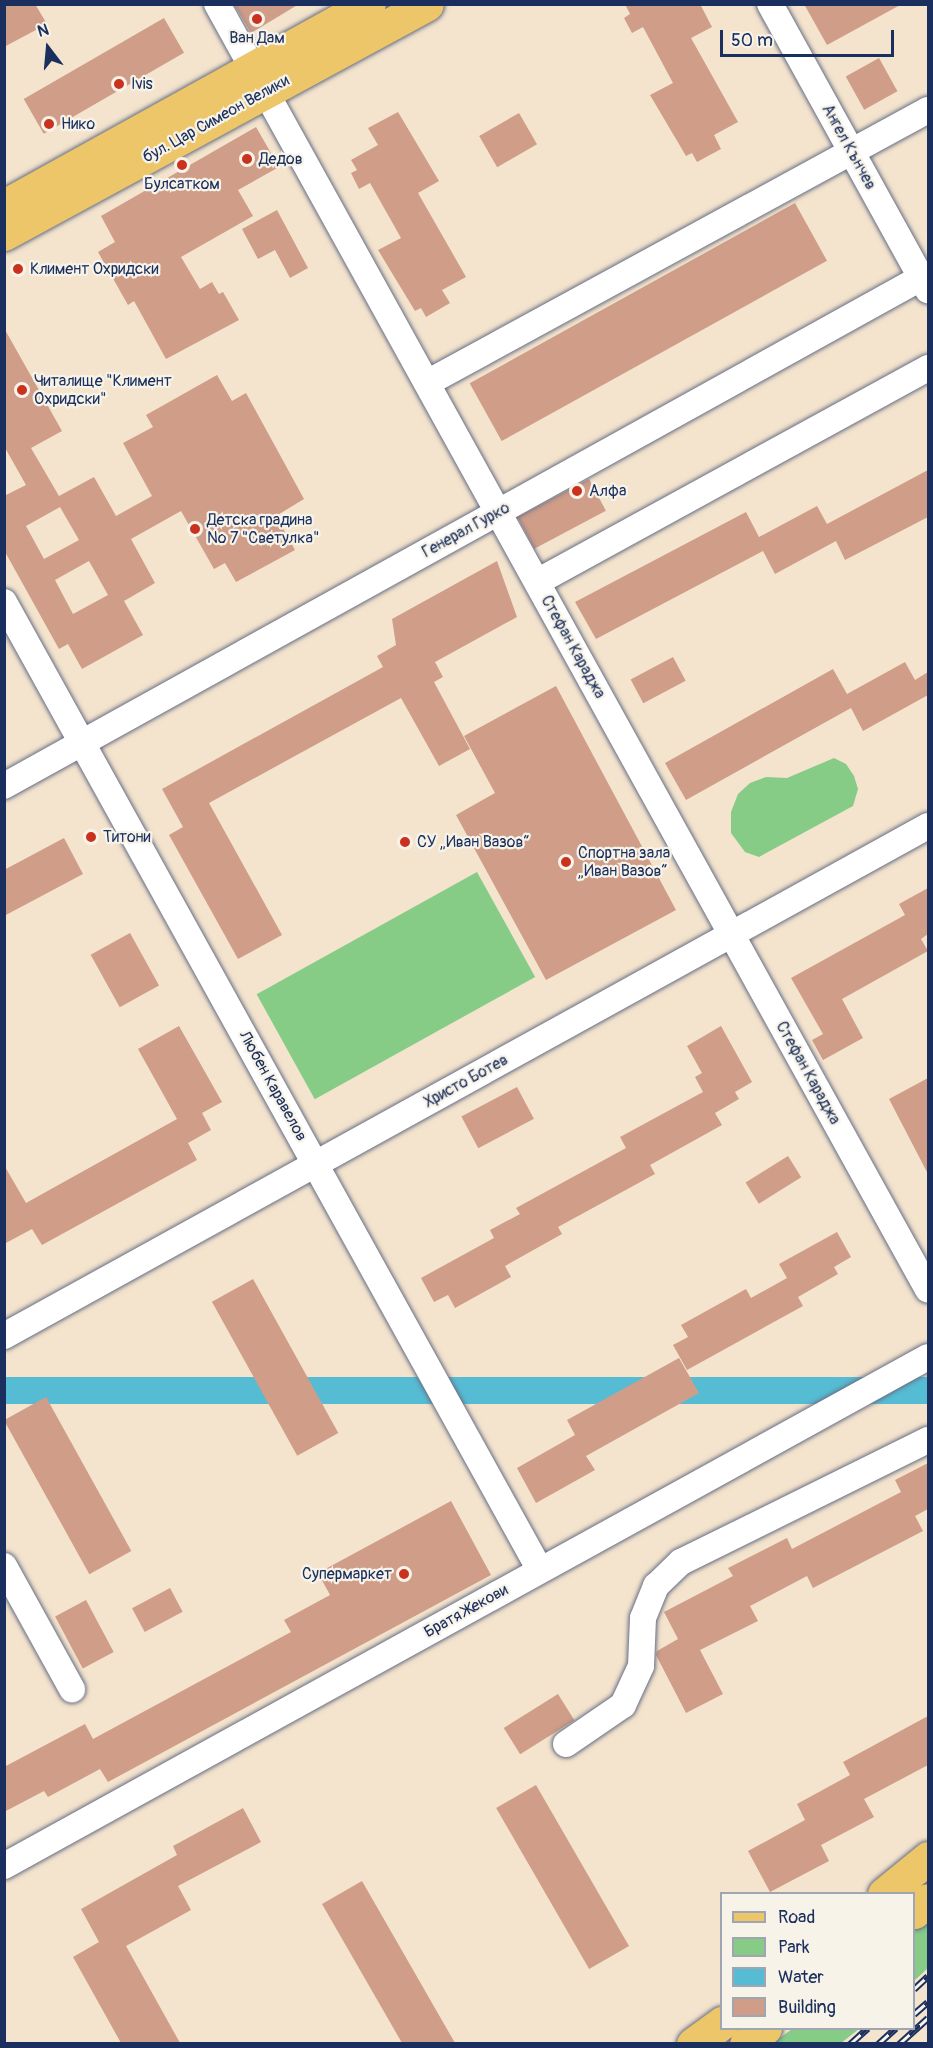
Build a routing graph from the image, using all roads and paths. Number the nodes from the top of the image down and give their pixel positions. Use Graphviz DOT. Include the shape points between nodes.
graph roads {
  1 [pos="217,4"];
  2 [pos="369,4"];
  3 [pos="427,4"];
  4 [pos="770,4"];
  5 [pos="259,80"];
  6 [pos="928,110"];
  7 [pos="852,152"];
  8 [pos="4,206"];
  9 [pos="4,234"];
  10 [pos="926,280"];
  11 [pos="928,368"];
  12 [pos="427,384"];
  13 [pos="498,512"];
  14 [pos="537,582"];
  15 [pos="4,602"];
  16 [pos="82,743"];
  17 [pos="4,786"];
  18 [pos="928,826"];
  19 [pos="732,935"];
  20 [pos="316,1164"];
  21 [pos="928,1290"];
  22 [pos="4,1336"];
  23 [pos="928,1357"];
  24 [pos="928,1440"];
  25 [pos="4,1566"];
  26 [pos="540,1570"];
  27 [pos="72,1689"];
  28 [pos="566,1744"];
  29 [pos="928,1858"];
  30 [pos="4,1866"];
  31 [pos="885,1892"];
  32 [pos="928,1900"];
  33 [pos="915,1911"];
  34 [pos="720,2024"];
  35 [pos="762,2030"];
  36 [pos="693,2043"];
  37 [pos="746,2043"];
  1 -- 5 [label="street, Стефан Караджа"];
  2 -- 5 [label="main road, бул. Цар Симеон Велики"];
  3 -- 5 [label="main road, бул. Цар Симеон Велики"];
  4 -- 7 [label="street, Ангел Кънчев"];
  5 -- 8 [label="main road, бул. Цар Симеон Велики"];
  5 -- 9 [label="main road, бул. Цар Симеон Велики"];
  5 -- 12 [label="street, Стефан Караджа"];
  6 -- 7 [label="street"];
  7 -- 10 [label="street, Ангел Кънчев"];
  7 -- 12 [label="street"];
  10 -- 13 [label="street, Генерал Гурко"];
  11 -- 14 [label="street"];
  12 -- 13 [label="street, Стефан Караджа"];
  13 -- 14 [label="street, Стефан Караджа"];
  13 -- 16 [label="street, Генерал Гурко"];
  14 -- 19 [label="street, Стефан Караджа"];
  15 -- 16 [label="street, Любен Каравелов"];
  16 -- 17 [label="street, Генерал Гурко"];
  16 -- 20 [label="street, Любен Каравелов"];
  18 -- 19 [label="street, Христо Ботев"];
  19 -- 20 [label="street, Христо Ботев"];
  19 -- 21 [label="street, Стефан Караджа"];
  20 -- 22 [label="street, Христо Ботев"];
  20 -- 26 [label="street, Любен Каравелов"];
  23 -- 26 [label="street, Братя Жекови"];
  24 -- 28 [label="street" via="681,1562 656,1586 643,1618 641,1666 623,1705"];
  25 -- 27 [label="street"];
  26 -- 30 [label="street, Братя Жекови"];
  29 -- 31 [label="main road"];
  32 -- 33 [label="main road"];
  34 -- 36 [label="main road"];
  35 -- 37 [label="main road"];
}
